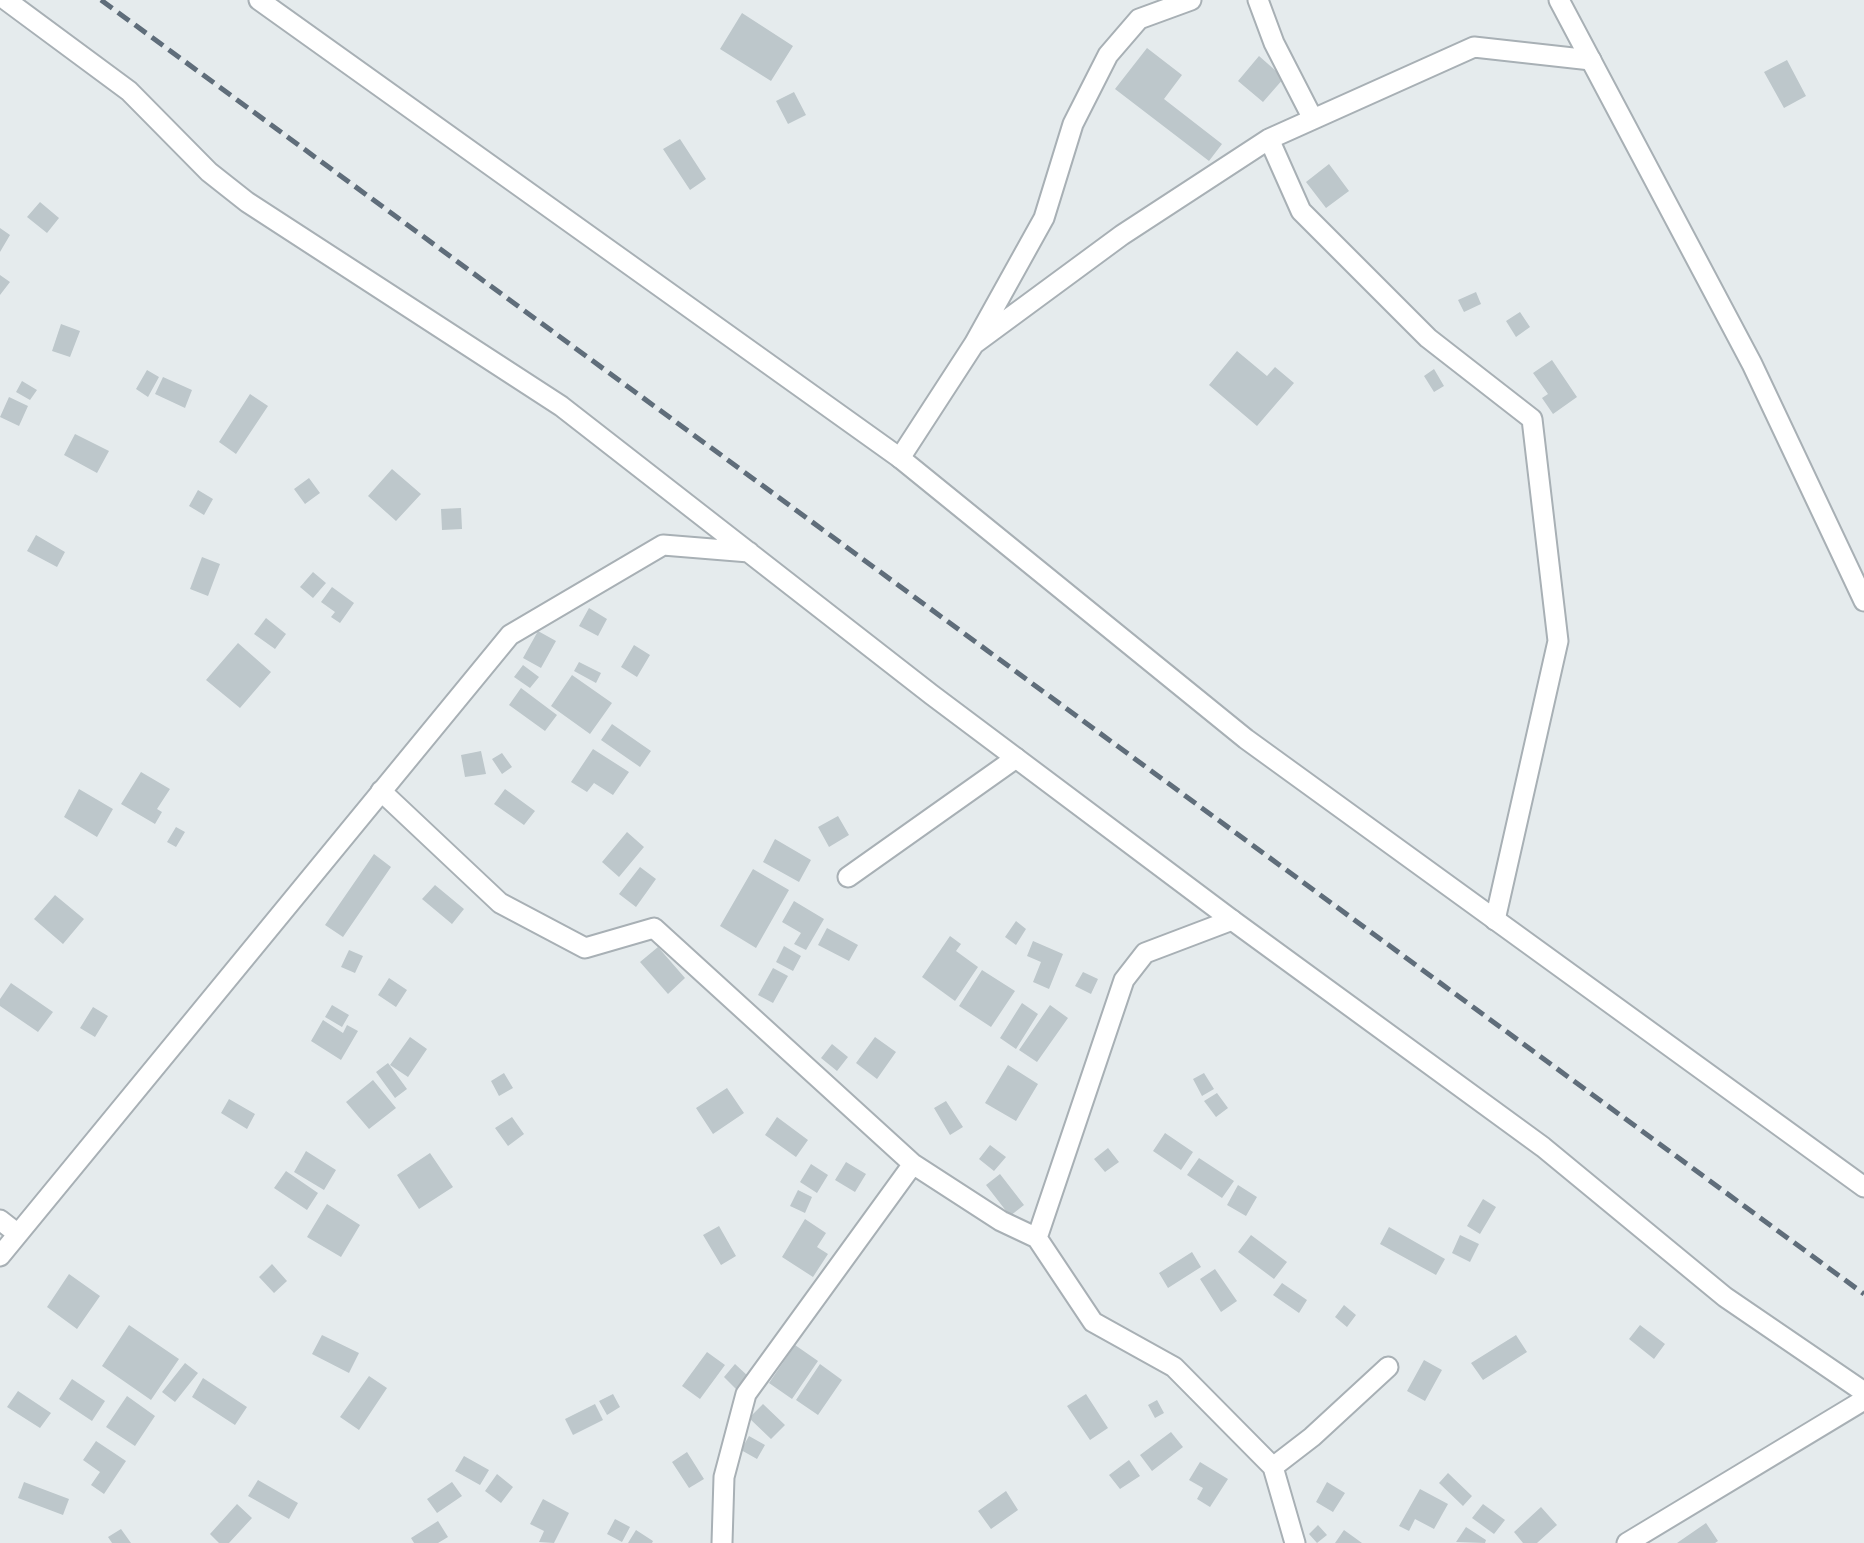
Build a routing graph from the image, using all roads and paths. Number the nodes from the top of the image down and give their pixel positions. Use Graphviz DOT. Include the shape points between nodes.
graph roads {
  1 [pos="6,0"];
  2 [pos="259,0"];
  3 [pos="1191,0"];
  4 [pos="1258,0"];
  5 [pos="1559,0"];
  6 [pos="1591,60"];
  7 [pos="1313,119"];
  8 [pos="1269,139"];
  9 [pos="974,344"];
  10 [pos="900,458"];
  11 [pos="750,552"];
  12 [pos="1864,601"];
  13 [pos="1016,758"];
  14 [pos="381,791"];
  15 [pos="848,877"];
  16 [pos="1232,920"];
  17 [pos="1495,920"];
  18 [pos="912,1164"];
  19 [pos="1864,1188"];
  20 [pos="0,1220"];
  21 [pos="18,1234"];
  22 [pos="1037,1238"];
  23 [pos="0,1256"];
  24 [pos="1388,1367"];
  25 [pos="1864,1392"];
  26 [pos="1864,1399"];
  27 [pos="1273,1467"];
  28 [pos="722,1543"];
  29 [pos="1295,1543"];
  30 [pos="1628,1543"];
  1 -- 11 [label="street" via="129,91 209,172 247,202 561,406"];
  2 -- 10 [label="street"];
  3 -- 9 [label="street" via="1139,19 1108,54 1073,124 1044,218"];
  4 -- 7 [label="street" via="1274,43"];
  5 -- 6 [label="street"];
  6 -- 7 [label="street" via="1474,47"];
  6 -- 12 [label="street" via="1752,364"];
  7 -- 8 [label="street"];
  8 -- 9 [label="street" via="1122,235"];
  8 -- 17 [label="street" via="1301,211 1428,338 1532,419 1558,641"];
  9 -- 10 [label="street"];
  10 -- 17 [label="street" via="1246,739"];
  11 -- 13 [label="street"];
  11 -- 14 [label="street" via="663,545 510,635"];
  13 -- 15 [label="street"];
  13 -- 16 [label="street"];
  14 -- 18 [label="street" via="500,903 585,948 654,928"];
  14 -- 21 [label="street"];
  16 -- 22 [label="street" via="1145,953 1124,980"];
  16 -- 25 [label="street" via="1543,1147 1725,1297"];
  17 -- 19 [label="street"];
  18 -- 22 [label="street" via="1001,1221"];
  18 -- 28 [label="street" via="746,1394 723,1477"];
  20 -- 21 [label="street"];
  21 -- 23 [label="street"];
  22 -- 27 [label="street" via="1093,1322 1174,1367"];
  24 -- 27 [label="street"];
  26 -- 30 [label="street"];
  27 -- 29 [label="street"];
}
